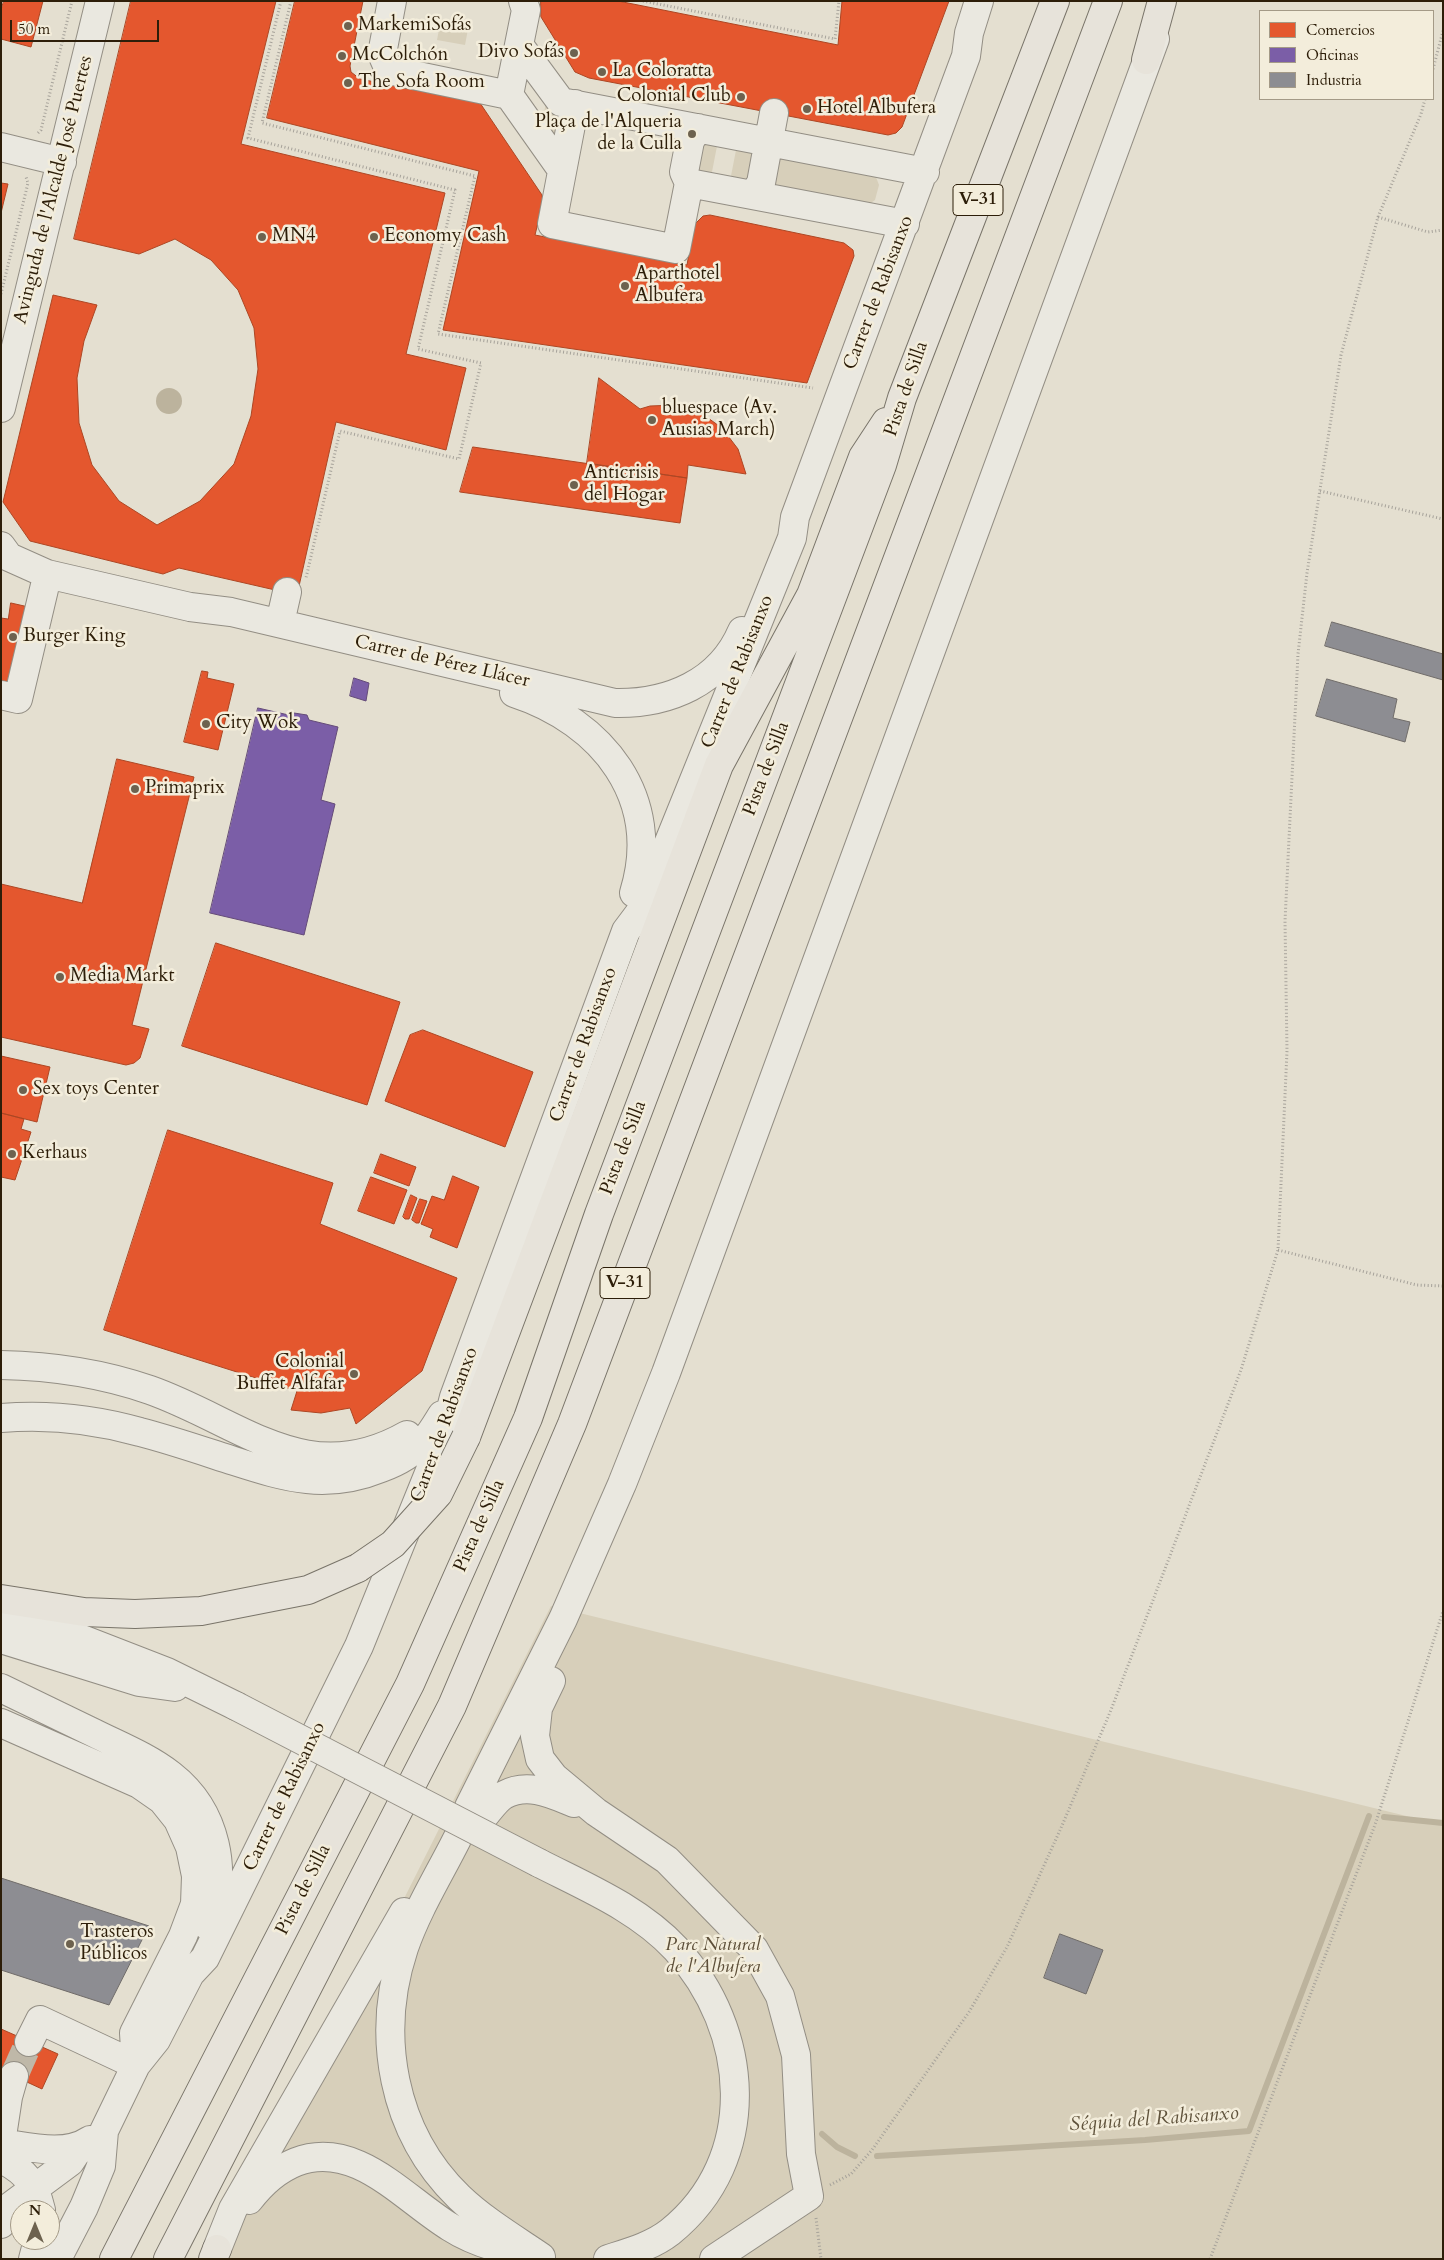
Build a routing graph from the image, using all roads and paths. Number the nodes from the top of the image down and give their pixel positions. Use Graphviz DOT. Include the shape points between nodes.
graph roads {
  1 [pos="84,1"];
  2 [pos="100,1"];
  3 [pos="282,1"];
  4 [pos="290,1"];
  5 [pos="392,1"];
  6 [pos="523,1"];
  7 [pos="643,1"];
  8 [pos="838,1"];
  9 [pos="979,1"];
  10 [pos="993,1"];
  11 [pos="1055,1"];
  12 [pos="1108,1"];
  13 [pos="1162,1"];
  14 [pos="1172,1"];
  15 [pos="1443,31"];
  16 [pos="519,45"];
  17 [pos="966,56"];
  18 [pos="1146,60"];
  19 [pos="1434,65"];
  20 [pos="510,94"];
  21 [pos="1425,100"];
  22 [pos="575,104"];
  23 [pos="774,113"];
  24 [pos="698,128"];
  25 [pos="768,142"];
  26 [pos="1,148"];
  27 [pos="54,160"];
  28 [pos="562,170"];
  29 [pos="925,172"];
  30 [pos="689,183"];
  31 [pos="754,195"];
  32 [pos="1378,217"];
  33 [pos="905,224"];
  34 [pos="1443,230"];
  35 [pos="1,347"];
  36 [pos="813,388"];
  37 [pos="902,398"];
  38 [pos="1,408"];
  39 [pos="1320,491"];
  40 [pos="795,517"];
  41 [pos="1443,519"];
  42 [pos="1,546"];
  43 [pos="1,574"];
  44 [pos="45,585"];
  45 [pos="296,586"];
  46 [pos="280,623"];
  47 [pos="1,695"];
  48 [pos="626,931"];
  49 [pos="1278,1250"];
  50 [pos="1443,1286"];
  51 [pos="1,1365"];
  52 [pos="454,1397"];
  53 [pos="1,1418"];
  54 [pos="1,1599"];
  55 [pos="1443,1611"];
  56 [pos="1,1613"];
  57 [pos="563,1619"];
  58 [pos="1,1625"];
  59 [pos="1,1639"];
  60 [pos="175,1687"];
  61 [pos="1,1688"];
  62 [pos="236,1706"];
  63 [pos="1,1723"];
  64 [pos="596,1812"];
  65 [pos="190,1974"];
  66 [pos="29,2042"];
  67 [pos="136,2065"];
  68 [pos="14,2076"];
  69 [pos="104,2130"];
  70 [pos="1,2143"];
  71 [pos="80,2147"];
  72 [pos="1,2159"];
  73 [pos="809,2196"];
  74 [pos="39,2199"];
  75 [pos="4,2212"];
  76 [pos="450,2227"];
  77 [pos="638,2254"];
  78 [pos="226,2257"];
  79 [pos="546,2258"];
  80 [pos="57,2259"];
  81 [pos="114,2259"];
  82 [pos="168,2259"];
  83 [pos="475,2259"];
  84 [pos="608,2259"];
  85 [pos="714,2259"];
  86 [pos="821,2259"];
  87 [pos="1210,2259"];
  1 -- 27 [label="street, Avinguda de l'Alcalde José Puertes"];
  2 -- 27 [label="street, Avinguda de l'Alcalde José Puertes"];
  3 -- 45 [label="path" via="248,138 455,190 418,349 481,363 459,459 340,431"];
  4 -- 36 [label="path" via="262,123 475,176 438,334"];
  5 -- 20 [label="street" via="382,54 389,70"];
  6 -- 16 [label="street" via="526,10"];
  7 -- 8 [label="path" via="835,39"];
  9 -- 17 [label="street, Carrer de Rabisanxo"];
  10 -- 17 [label="street" via="980,35"];
  11 -- 37 [label="highway, Pista de Silla / V-31"];
  12 -- 82 [label="highway, V-31" via="572,1424 452,1706"];
  13 -- 18 [label="highway"];
  14 -- 18 [label="street"];
  15 -- 19 [label="path"];
  16 -- 20 [label="street"];
  16 -- 22 [label="street" via="561,102"];
  17 -- 29 [label="street, Carrer de Rabisanxo"];
  18 -- 57 [label="street" via="666,1372"];
  20 -- 28 [label="street"];
  21 -- 32 [label="path"];
  22 -- 24 [label="street"];
  22 -- 28 [label="street"];
  23 -- 25 [label="street"];
  24 -- 25 [label="street"];
  24 -- 30 [label="street" via="690,141 684,172"];
  25 -- 29 [label="street"];
  25 -- 31 [label="street" via="761,183"];
  26 -- 27 [label="street"];
  27 -- 35 [label="street, Avinguda de l'Alcalde José Puertes"];
  27 -- 38 [label="street, Avinguda de l'Alcalde José Puertes"];
  28 -- 30 [label="street" via="552,224 598,240 676,248"];
  29 -- 33 [label="street, Carrer de Rabisanxo"];
  30 -- 31 [label="street"];
  31 -- 33 [label="street"];
  32 -- 34 [label="path" via="1428,232"];
  32 -- 39 [label="path" via="1342,355"];
  33 -- 40 [label="street, Carrer de Rabisanxo"];
  37 -- 54 [label="highway, bridge" via="863,456 811,595 719,766 466,1437 438,1494 393,1544 358,1568 308,1590 201,1611 136,1614 84,1612"];
  37 -- 81 [label="highway, Pista de Silla / V-31" via="878,474 599,1214 528,1418 410,1684"];
  39 -- 41 [label="path"];
  39 -- 49 [label="path" via="1306,573 1298,654 1285,922 1287,1051"];
  40 -- 46 [label="street, Carrer de Pérez Llácer" via="782,534 736,644 718,667 668,698 637,704 615,703"];
  40 -- 48 [label="street, Carrer de Rabisanxo" via="792,538 746,654 641,911"];
  42 -- 46 [label="street, Carrer de Pérez Llácer" via="9,557 46,574"];
  43 -- 44 [label="street, Carrer de Pérez Llácer"];
  44 -- 47 [label="street" via="18,699"];
  44 -- 48 [label="street, Carrer de Pérez Llácer" via="504,690 540,702 578,724 601,745 623,775 639,813 644,842 641,871"];
  45 -- 46 [label="street"];
  48 -- 52 [label="street, Carrer de Rabisanxo"];
  49 -- 50 [label="path" via="1417,1285"];
  49 -- 73 [label="path" via="1240,1370 1111,1710 1007,1947 969,2012 872,2150 851,2174"];
  51 -- 52 [label="street" via="66,1369 123,1382 176,1401 288,1452 329,1457 375,1451 392,1444 413,1432"];
  52 -- 53 [label="street" via="426,1438 399,1461 365,1475 336,1480 300,1480 280,1476 139,1432 87,1420 27,1416"];
  52 -- 65 [label="street, Carrer de Rabisanxo" via="444,1436 359,1646 205,1958"];
  55 -- 87 [label="path" via="1376,1822"];
  56 -- 62 [label="street" via="82,1639 167,1672"];
  57 -- 64 [label="street" via="557,1668 538,1708 535,1736 540,1759 554,1776"];
  57 -- 64 [label="street" via="477,1811 518,1790 539,1789"];
  58 -- 60 [label="street" via="104,1659"];
  59 -- 60 [label="street" via="138,1682"];
  60 -- 62 [label="street"];
  61 -- 65 [label="street" via="147,1759 171,1774 191,1793 208,1820 218,1851 218,1880 215,1908 194,1955"];
  62 -- 77 [label="street, bridge" via="607,1898 646,1923 675,1948 699,1977 729,2039 734,2073 734,2108 726,2155 712,2185 692,2212"];
  63 -- 67 [label="street, Carrer de Rabisanxo" via="138,1784 162,1800 178,1820 190,1847 196,1876 195,1904 183,1936 134,2032"];
  64 -- 73 [label="street" via="667,1860 754,1949 780,1996 796,2055 801,2154"];
  65 -- 67 [label="street, Carrer de Rabisanxo" via="156,2040"];
  66 -- 67 [label="street" via="40,2020"];
  67 -- 69 [label="street, Carrer de Rabisanxo"];
  68 -- 70 [label="street"];
  69 -- 71 [label="street"];
  69 -- 80 [label="street" via="101,2166"];
  70 -- 71 [label="street" via="56,2150"];
  71 -- 74 [label="street"];
  72 -- 74 [label="street" via="24,2174"];
  73 -- 85 [label="street"];
  73 -- 86 [label="path" via="818,2222"];
  74 -- 75 [label="street"];
  76 -- 78 [label="street" via="370,2170 345,2159 309,2157 284,2167 261,2184"];
  76 -- 79 [label="street" via="506,2251"];
  76 -- 83 [label="street"];
  77 -- 84 [label="street"];
  78 -- 79 [label="street" via="233,2209 455,1845 419,1912 404,1948 393,1988 389,2038 393,2074 403,2111 420,2147 438,2174 459,2198 496,2227"];
}
